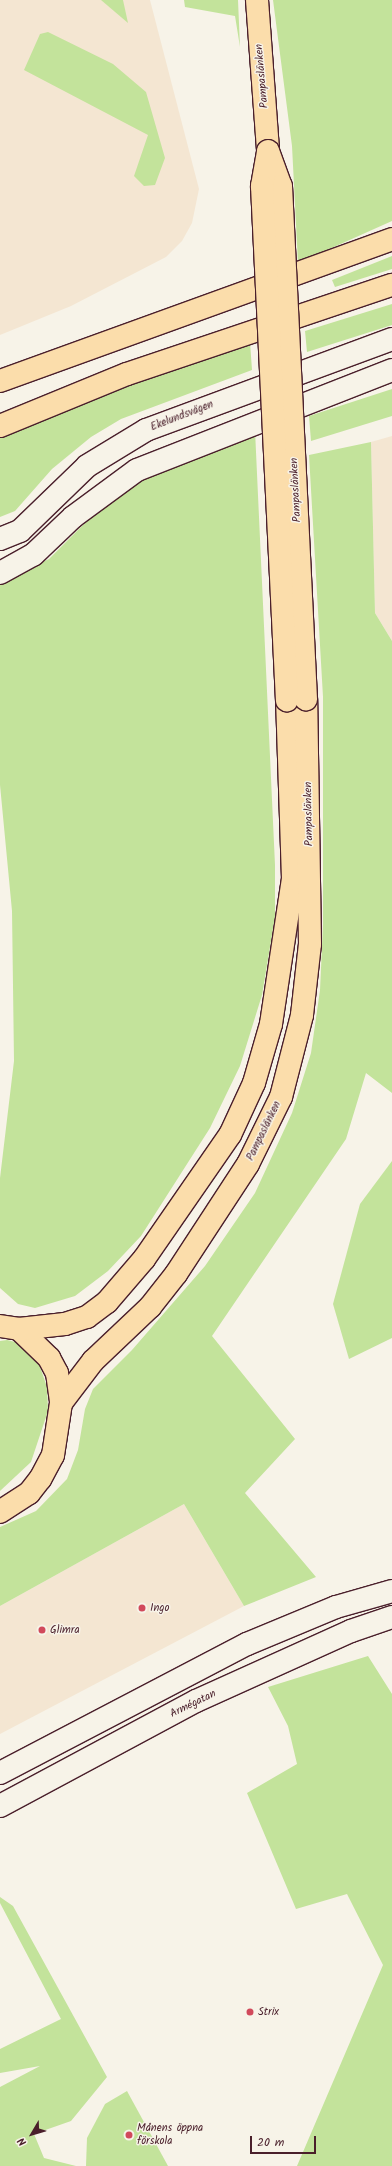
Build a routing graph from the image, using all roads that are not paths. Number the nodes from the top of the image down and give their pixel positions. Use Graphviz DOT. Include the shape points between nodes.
graph roads {
  1 [pos="257,0"];
  2 [pos="392,239"];
  3 [pos="392,285"];
  4 [pos="392,339"];
  5 [pos="392,370"];
  6 [pos="0,381"];
  7 [pos="0,426"];
  8 [pos="0,539"];
  9 [pos="0,573"];
  10 [pos="296,699"];
  11 [pos="6,1325"];
  12 [pos="61,1402"];
  13 [pos="0,1512"];
  14 [pos="392,1591"];
  15 [pos="392,1617"];
  16 [pos="0,1773"];
  17 [pos="0,1806"];
  1 -- 10 [label="main road, Pampaslänken, bridge" via="268,151 281,186"];
  2 -- 6 [label="main road"];
  3 -- 7 [label="main road" via="127,374"];
  4 -- 8 [label="street, Ekelundsvägen" via="146,430 87,466 20,531"];
  5 -- 9 [label="street" via="137,470 73,517 33,555"];
  10 -- 11 [label="main road, Pampaslänken" via="293,879 270,1024 254,1083 230,1135 144,1259 107,1302 87,1317 65,1324"];
  10 -- 12 [label="main road, Pampaslänken" via="310,944 302,1015 280,1098 248,1164 176,1274 150,1306 93,1361"];
  11 -- 12 [label="main road" via="49,1358 57,1373"];
  12 -- 13 [label="main road" via="53,1455 40,1479 29,1493"];
  14 -- 16 [label="street" via="336,1607 240,1647"];
  15 -- 17 [label="street, Armégatan" via="352,1631 196,1701"];
}
